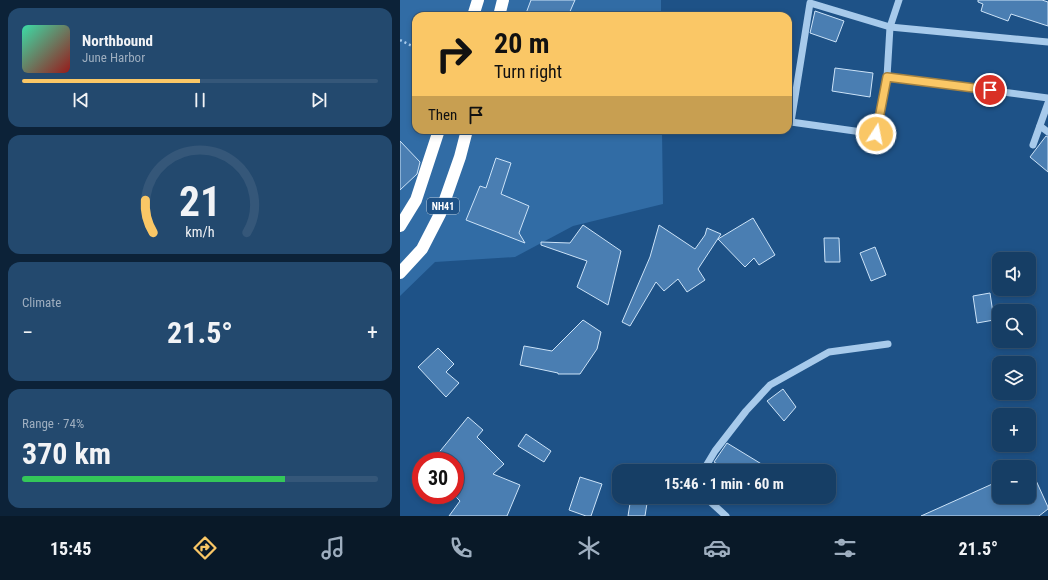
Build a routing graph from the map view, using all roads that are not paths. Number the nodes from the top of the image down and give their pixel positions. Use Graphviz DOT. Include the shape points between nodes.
graph roads {
  1 [pos="478,0"];
  2 [pos="503,0"];
  3 [pos="899,0"];
  4 [pos="474,12"];
  5 [pos="500,12"];
  6 [pos="890,27"];
  7 [pos="1048,42"];
  8 [pos="887,77"];
  9 [pos="1048,98"];
  10 [pos="1048,103"];
  11 [pos="792,116"];
  12 [pos="792,122"];
  13 [pos="1040,126"];
  14 [pos="1048,132"];
  15 [pos="438,134"];
  16 [pos="466,134"];
  17 [pos="1033,145"];
  18 [pos="400,226"];
  19 [pos="400,273"];
  20 [pos="888,344"];
  21 [pos="707,464"];
  22 [pos="713,504"];
  23 [pos="726,516"];
  1 -- 4 [label="highway"];
  2 -- 5 [label="highway"];
  3 -- 6 [label="street"];
  6 -- 7 [label="street"];
  6 -- 8 [label="street"];
  6 -- 11 [label="street" via="810,3"];
  8 -- 9 [label="street"];
  8 -- 12 [label="street" via="876,134"];
  10 -- 13 [label="street"];
  13 -- 14 [label="street"];
  13 -- 17 [label="street"];
  15 -- 18 [label="highway, NH41" via="416,200"];
  16 -- 19 [label="highway, NH41" via="440,214 422,250"];
  20 -- 21 [label="street" via="829,352 770,385 746,411"];
  22 -- 23 [label="street"];
}
